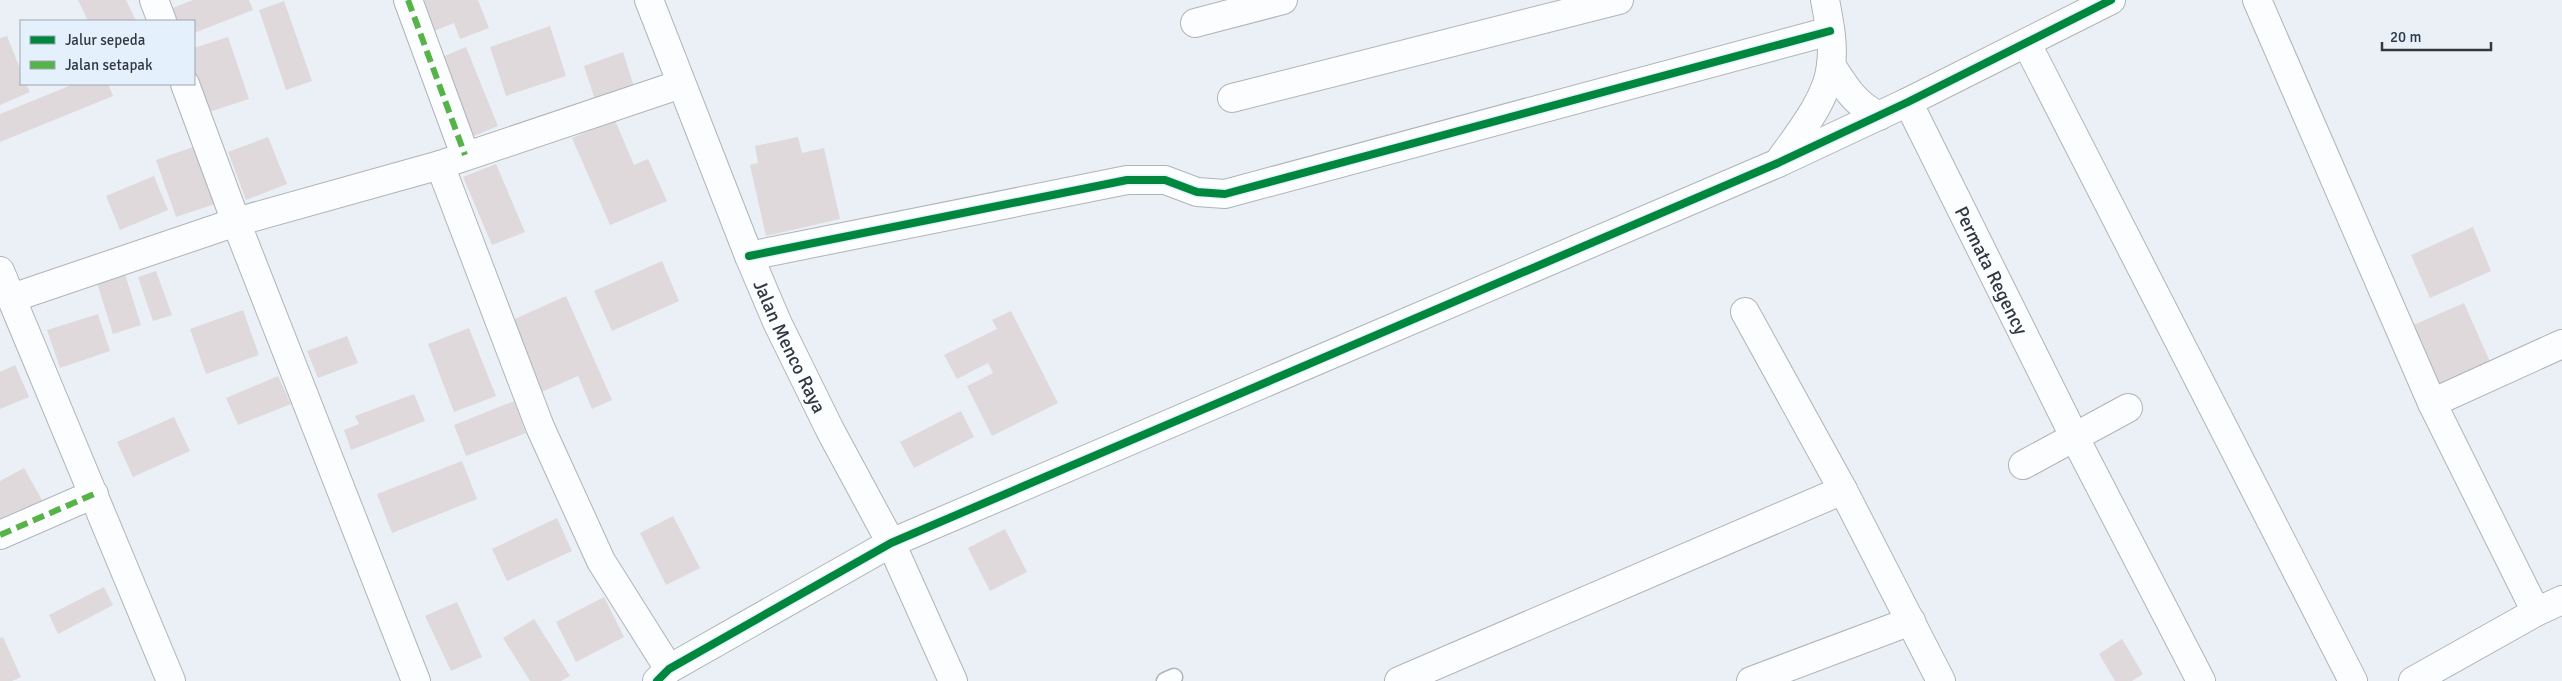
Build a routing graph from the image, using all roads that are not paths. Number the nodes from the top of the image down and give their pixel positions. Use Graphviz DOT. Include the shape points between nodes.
graph roads {
  1 [pos="154,0"];
  2 [pos="408,0"];
  3 [pos="649,0"];
  4 [pos="1283,0"];
  5 [pos="1619,0"];
  6 [pos="1825,0"];
  7 [pos="2111,0"];
  8 [pos="2257,0"];
  9 [pos="162,20"];
  10 [pos="1195,23"];
  11 [pos="1830,31"];
  12 [pos="2026,44"];
  13 [pos="1831,65"];
  14 [pos="681,84"];
  15 [pos="185,85"];
  16 [pos="1232,98"];
  17 [pos="1908,102"];
  18 [pos="1879,116"];
  19 [pos="465,155"];
  20 [pos="1778,163"];
  21 [pos="440,165"];
  22 [pos="236,222"];
  23 [pos="748,256"];
  24 [pos="0,271"];
  25 [pos="12,298"];
  26 [pos="1745,312"];
  27 [pos="2562,344"];
  28 [pos="2432,403"];
  29 [pos="2128,408"];
  30 [pos="2076,438"];
  31 [pos="2023,465"];
  32 [pos="1843,490"];
  33 [pos="94,494"];
  34 [pos="0,536"];
  35 [pos="891,544"];
  36 [pos="2562,600"];
  37 [pos="2536,612"];
  38 [pos="1910,621"];
  39 [pos="663,675"];
  40 [pos="171,681"];
  41 [pos="416,681"];
  42 [pos="953,681"];
  43 [pos="1399,681"];
  44 [pos="1751,681"];
  45 [pos="1941,681"];
  46 [pos="2201,681"];
  47 [pos="2353,681"];
  48 [pos="2413,681"];
  1 -- 9 [label="street"];
  2 -- 19 [label="street"];
  3 -- 14 [label="street, Jalan Menco Raya"];
  4 -- 10 [label="street"];
  5 -- 16 [label="street"];
  6 -- 11 [label="street"];
  7 -- 12 [label="street"];
  8 -- 28 [label="street"];
  11 -- 13 [label="street"];
  11 -- 23 [label="street" via="1225,194 1197,192 1165,180 1128,180"];
  12 -- 17 [label="street"];
  12 -- 47 [label="street"];
  13 -- 18 [label="street" via="1862,107"];
  13 -- 20 [label="street" via="1827,82 1810,117"];
  14 -- 19 [label="street"];
  14 -- 23 [label="street, Jalan Menco Raya"];
  15 -- 22 [label="street"];
  17 -- 18 [label="street"];
  17 -- 30 [label="street, Permata Regency"];
  18 -- 20 [label="street"];
  19 -- 21 [label="street"];
  20 -- 35 [label="street"];
  21 -- 22 [label="street"];
  21 -- 39 [label="street" via="540,427 601,561"];
  22 -- 25 [label="street"];
  22 -- 41 [label="street"];
  23 -- 35 [label="street, Jalan Menco Raya" via="830,430"];
  24 -- 25 [label="street"];
  25 -- 33 [label="street"];
  26 -- 32 [label="street"];
  27 -- 28 [label="street"];
  28 -- 37 [label="street"];
  29 -- 30 [label="street"];
  30 -- 31 [label="street"];
  30 -- 46 [label="street, Permata Regency"];
  32 -- 38 [label="street"];
  32 -- 43 [label="street"];
  33 -- 34 [label="street"];
  33 -- 40 [label="street"];
  35 -- 39 [label="street"];
  35 -- 42 [label="street, Jalan Menco Raya"];
  36 -- 37 [label="street"];
  37 -- 48 [label="street"];
  38 -- 44 [label="street"];
  38 -- 45 [label="street"];
}
